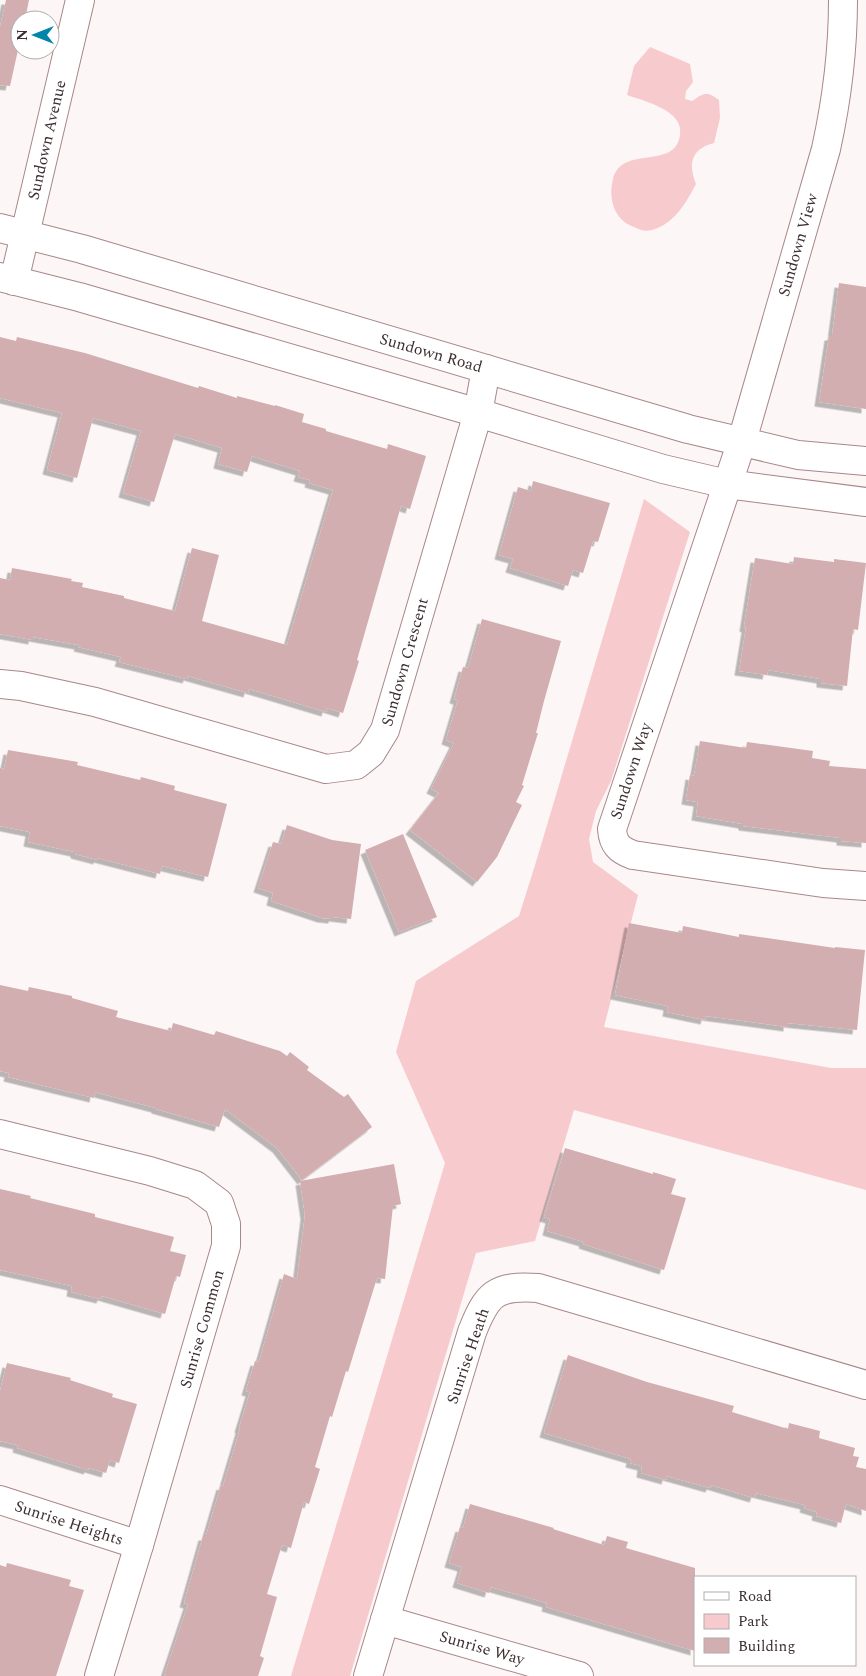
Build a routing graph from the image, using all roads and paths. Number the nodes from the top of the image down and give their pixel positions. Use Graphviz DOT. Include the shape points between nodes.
graph roads {
  1 [pos="80,0"];
  2 [pos="843,0"];
  3 [pos="12,231"];
  4 [pos="7,279"];
  5 [pos="486,369"];
  6 [pos="478,413"];
  7 [pos="742,441"];
  8 [pos="866,461"];
  9 [pos="727,484"];
  10 [pos="866,502"];
  11 [pos="0,684"];
  12 [pos="866,886"];
  13 [pos="0,1134"];
  14 [pos="866,1385"];
  15 [pos="0,1500"];
  16 [pos="139,1545"];
  17 [pos="385,1620"];
  18 [pos="99,1676"];
  19 [pos="368,1676"];
  20 [pos="579,1676"];
  1 -- 3 [label="street, Sundown Avenue"];
  2 -- 7 [label="street, Sundown View" via="842,52 826,149"];
  3 -- 4 [label="street, Sundown Avenue"];
  3 -- 5 [label="street, Sundown Road"];
  4 -- 6 [label="street"];
  5 -- 6 [label="street, Sundown Crescent"];
  5 -- 7 [label="street, Sundown Road"];
  6 -- 9 [label="street" via="662,469"];
  6 -- 11 [label="street, Sundown Crescent" via="385,730 371,753 356,765 326,769 95,702"];
  7 -- 8 [label="street, Sundown Road" via="798,455"];
  7 -- 9 [label="street, Sundown View"];
  9 -- 10 [label="street"];
  9 -- 12 [label="street, Sundown Way" via="614,821 614,842 633,855 823,883"];
  13 -- 16 [label="street, Sunrise Common" via="195,1185 219,1203 226,1224 226,1246"];
  14 -- 17 [label="street, Sunrise Heath" via="538,1288 516,1286 500,1291 487,1300 472,1332"];
  15 -- 16 [label="street, Sunrise Heights"];
  16 -- 18 [label="street, Sunrise Common"];
  17 -- 19 [label="street, Sunrise Heath"];
  17 -- 20 [label="street, Sunrise Way"];
}
